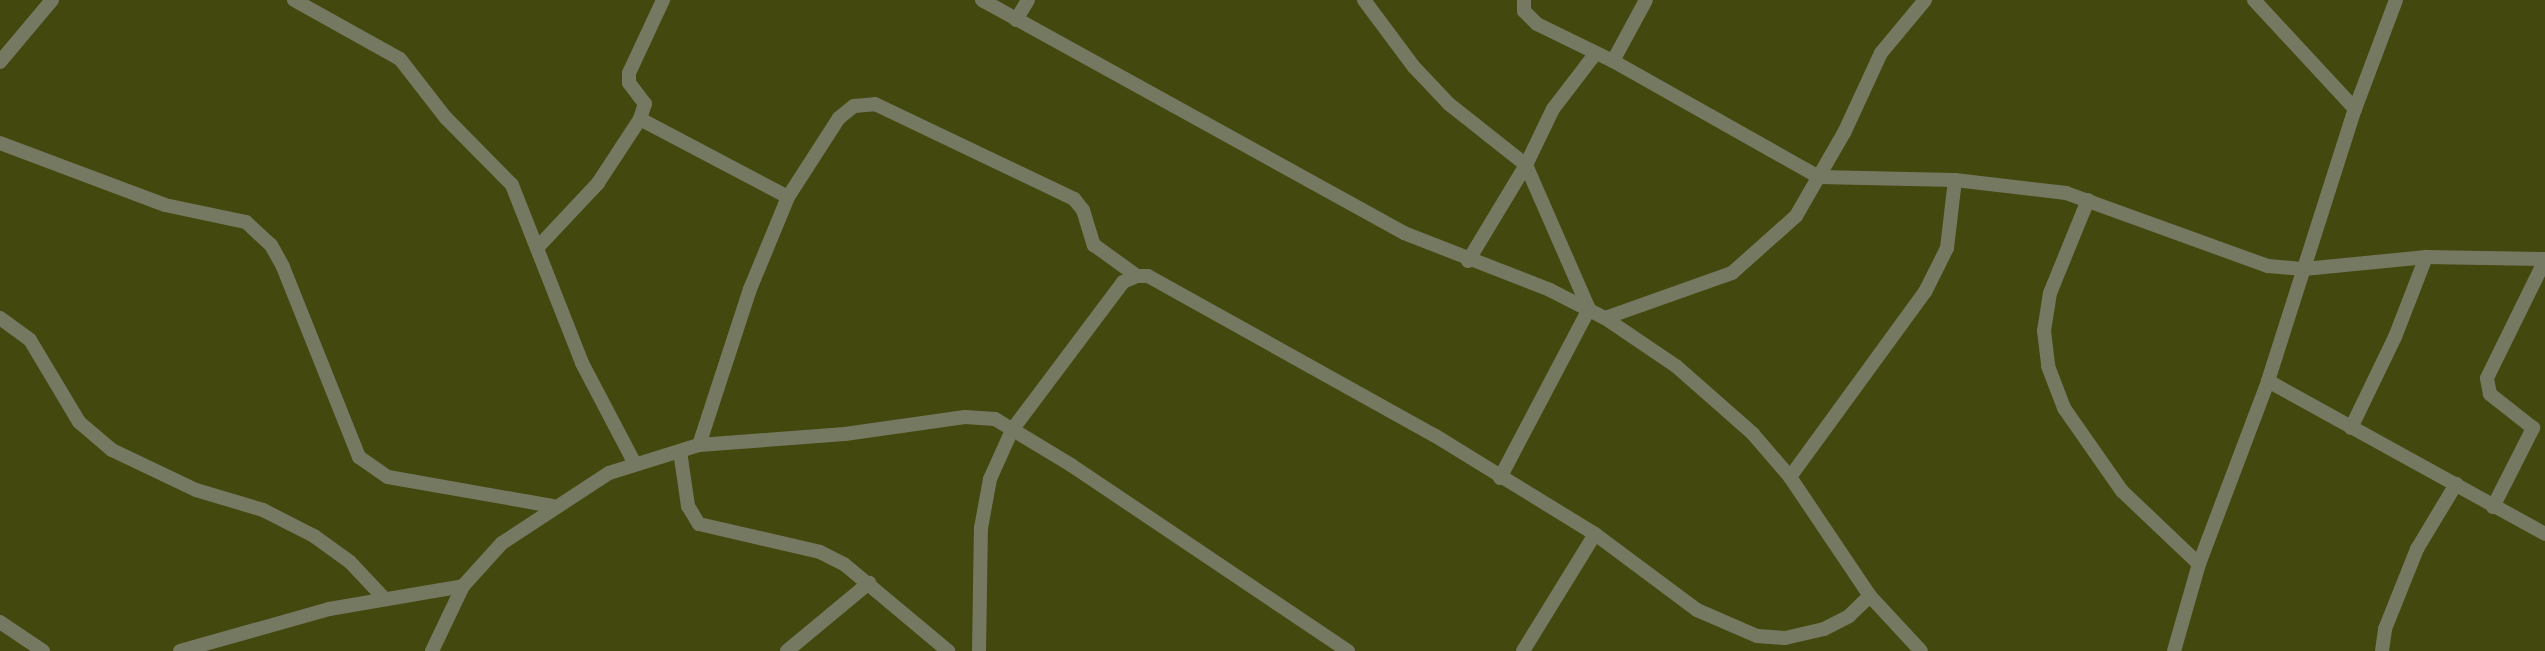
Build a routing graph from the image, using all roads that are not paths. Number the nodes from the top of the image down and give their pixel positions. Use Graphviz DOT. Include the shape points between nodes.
graph roads {
  1 [pos="52,0"];
  2 [pos="294,0"];
  3 [pos="663,0"];
  4 [pos="982,0"];
  5 [pos="1028,0"];
  6 [pos="1364,0"];
  7 [pos="1524,0"];
  8 [pos="1646,0"];
  9 [pos="1925,0"];
  10 [pos="2254,0"];
  11 [pos="2396,0"];
  12 [pos="1016,20"];
  13 [pos="1595,54"];
  14 [pos="1613,61"];
  15 [pos="0,62"];
  16 [pos="2355,109"];
  17 [pos="640,119"];
  18 [pos="0,143"];
  19 [pos="1526,165"];
  20 [pos="1819,177"];
  21 [pos="1955,180"];
  22 [pos="788,197"];
  23 [pos="2088,200"];
  24 [pos="538,247"];
  25 [pos="2426,257"];
  26 [pos="2545,259"];
  27 [pos="1468,261"];
  28 [pos="2304,269"];
  29 [pos="1137,276"];
  30 [pos="1589,309"];
  31 [pos="0,318"];
  32 [pos="1605,318"];
  33 [pos="2268,381"];
  34 [pos="2351,428"];
  35 [pos="1012,430"];
  36 [pos="699,445"];
  37 [pos="680,451"];
  38 [pos="634,462"];
  39 [pos="1790,477"];
  40 [pos="1500,478"];
  41 [pos="2456,484"];
  42 [pos="552,506"];
  43 [pos="2493,507"];
  44 [pos="1595,534"];
  45 [pos="2545,534"];
  46 [pos="2199,564"];
  47 [pos="869,583"];
  48 [pos="463,586"];
  49 [pos="1870,596"];
  50 [pos="383,597"];
  51 [pos="0,622"];
  52 [pos="43,651"];
  53 [pos="180,651"];
  54 [pos="432,651"];
  55 [pos="787,651"];
  56 [pos="948,651"];
  57 [pos="979,651"];
  58 [pos="1348,651"];
  59 [pos="1523,651"];
  60 [pos="1921,651"];
  61 [pos="2174,651"];
  62 [pos="2382,651"];
  1 -- 15 [label="street"];
  2 -- 24 [label="street" via="400,59 446,118 491,158 512,185"];
  3 -- 17 [label="street" via="629,73 629,83 645,104"];
  4 -- 12 [label="street"];
  5 -- 12 [label="street"];
  6 -- 19 [label="street" via="1449,104"];
  7 -- 13 [label="street" via="1524,11 1537,24"];
  8 -- 14 [label="street"];
  9 -- 20 [label="street" via="1881,52"];
  10 -- 16 [label="street"];
  11 -- 16 [label="street"];
  12 -- 27 [label="street" via="1270,155 1404,233"];
  13 -- 14 [label="street"];
  13 -- 19 [label="street" via="1553,108"];
  14 -- 20 [label="street"];
  16 -- 28 [label="street"];
  17 -- 22 [label="street"];
  17 -- 24 [label="street" via="598,183"];
  18 -- 42 [label="street" via="165,205 246,222 271,245 283,267 359,457 388,477"];
  19 -- 27 [label="street"];
  19 -- 30 [label="street"];
  20 -- 21 [label="street"];
  20 -- 32 [label="street" via="1796,216 1732,273"];
  21 -- 23 [label="street"];
  21 -- 39 [label="street" via="1947,248 1925,292"];
  22 -- 29 [label="street" via="839,118 854,106 875,104 1074,199 1083,209 1094,245"];
  22 -- 36 [label="street" via="750,289"];
  23 -- 28 [label="street" via="2239,258"];
  23 -- 46 [label="street" via="2050,293 2044,331 2048,366 2064,408 2115,481"];
  24 -- 38 [label="street" via="582,363"];
  25 -- 26 [label="street"];
  25 -- 28 [label="street"];
  25 -- 34 [label="street" via="2404,316"];
  26 -- 43 [label="street" via="2487,378 2490,394 2533,428"];
  27 -- 30 [label="street"];
  28 -- 33 [label="street"];
  29 -- 35 [label="street" via="1123,282"];
  29 -- 40 [label="street" via="1148,276 1382,405"];
  30 -- 32 [label="street"];
  30 -- 40 [label="street"];
  31 -- 50 [label="street" via="30,340 79,422 112,450 196,490 263,510 314,536 350,562"];
  32 -- 39 [label="street" via="1676,366 1753,435"];
  33 -- 34 [label="street"];
  33 -- 46 [label="street"];
  34 -- 41 [label="street"];
  35 -- 36 [label="street" via="995,419 965,417 845,434"];
  35 -- 57 [label="street" via="990,479 981,528"];
  35 -- 58 [label="street"];
  36 -- 37 [label="street"];
  37 -- 38 [label="street"];
  37 -- 47 [label="street" via="688,506 699,524 820,552"];
  38 -- 42 [label="street"];
  39 -- 49 [label="street"];
  40 -- 44 [label="street"];
  41 -- 43 [label="street"];
  41 -- 62 [label="street" via="2417,549 2385,629"];
  42 -- 48 [label="street" via="502,543"];
  43 -- 45 [label="street"];
  44 -- 49 [label="street" via="1697,610 1757,636 1785,638 1824,629 1849,616"];
  44 -- 59 [label="street"];
  46 -- 61 [label="street"];
  47 -- 55 [label="street"];
  47 -- 56 [label="street"];
  48 -- 50 [label="street"];
  48 -- 54 [label="street"];
  49 -- 60 [label="street"];
  50 -- 53 [label="street"];
  51 -- 52 [label="street"];
}
